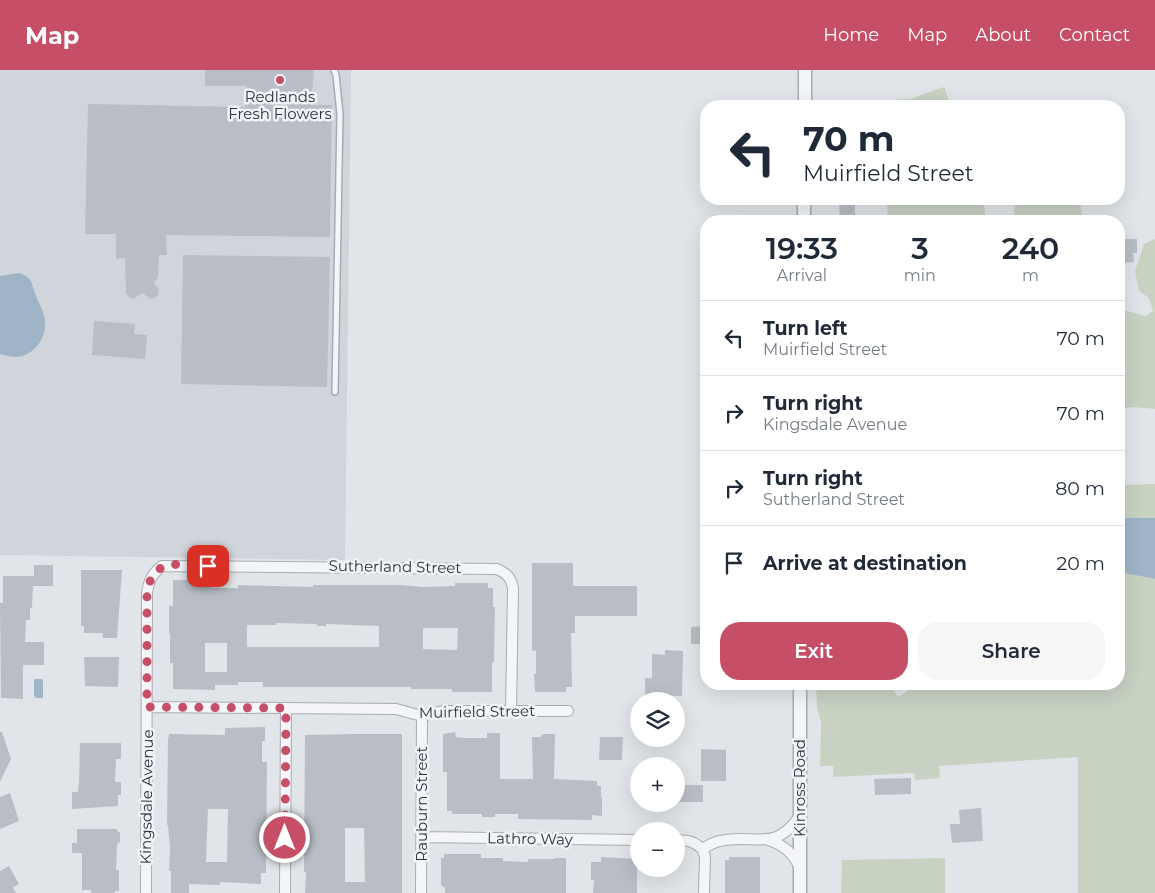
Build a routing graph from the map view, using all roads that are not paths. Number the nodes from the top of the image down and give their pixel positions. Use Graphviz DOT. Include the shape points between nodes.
graph roads {
  1 [pos="334,70"];
  2 [pos="805,70"];
  3 [pos="805,100"];
  4 [pos="335,392"];
  5 [pos="149,581"];
  6 [pos="800,690"];
  7 [pos="147,707"];
  8 [pos="286,708"];
  9 [pos="511,711"];
  10 [pos="568,711"];
  11 [pos="422,716"];
  12 [pos="799,818"];
  13 [pos="422,838"];
  14 [pos="630,840"];
  15 [pos="685,840"];
  16 [pos="768,840"];
  17 [pos="702,849"];
  18 [pos="800,869"];
  19 [pos="146,893"];
  20 [pos="284,893"];
  21 [pos="422,893"];
  22 [pos="704,893"];
  23 [pos="800,893"];
  1 -- 4 [label="lane" via="340,114"];
  2 -- 3 [label="street"];
  5 -- 7 [label="street, Kingsdale Avenue"];
  5 -- 9 [label="street, Sutherland Street" via="154,572 170,565 497,569 505,572 513,588"];
  6 -- 12 [label="street, Kinross Road"];
  7 -- 8 [label="street, Muirfield Street"];
  7 -- 19 [label="street, Kingsdale Avenue"];
  8 -- 11 [label="street, Muirfield Street" via="396,709"];
  8 -- 20 [label="street"];
  9 -- 10 [label="street, Muirfield Street"];
  9 -- 11 [label="street, Muirfield Street" via="443,711"];
  11 -- 13 [label="street, Rauburn Street"];
  12 -- 16 [label="street" via="788,832"];
  12 -- 18 [label="street, Kinross Road"];
  13 -- 14 [label="street, Lathro Way"];
  13 -- 21 [label="street, Rauburn Street"];
  15 -- 17 [label="street"];
  16 -- 17 [label="street" via="722,840"];
  16 -- 18 [label="street" via="786,848"];
  17 -- 22 [label="street" via="705,856"];
  18 -- 23 [label="street, Kinross Road"];
}
